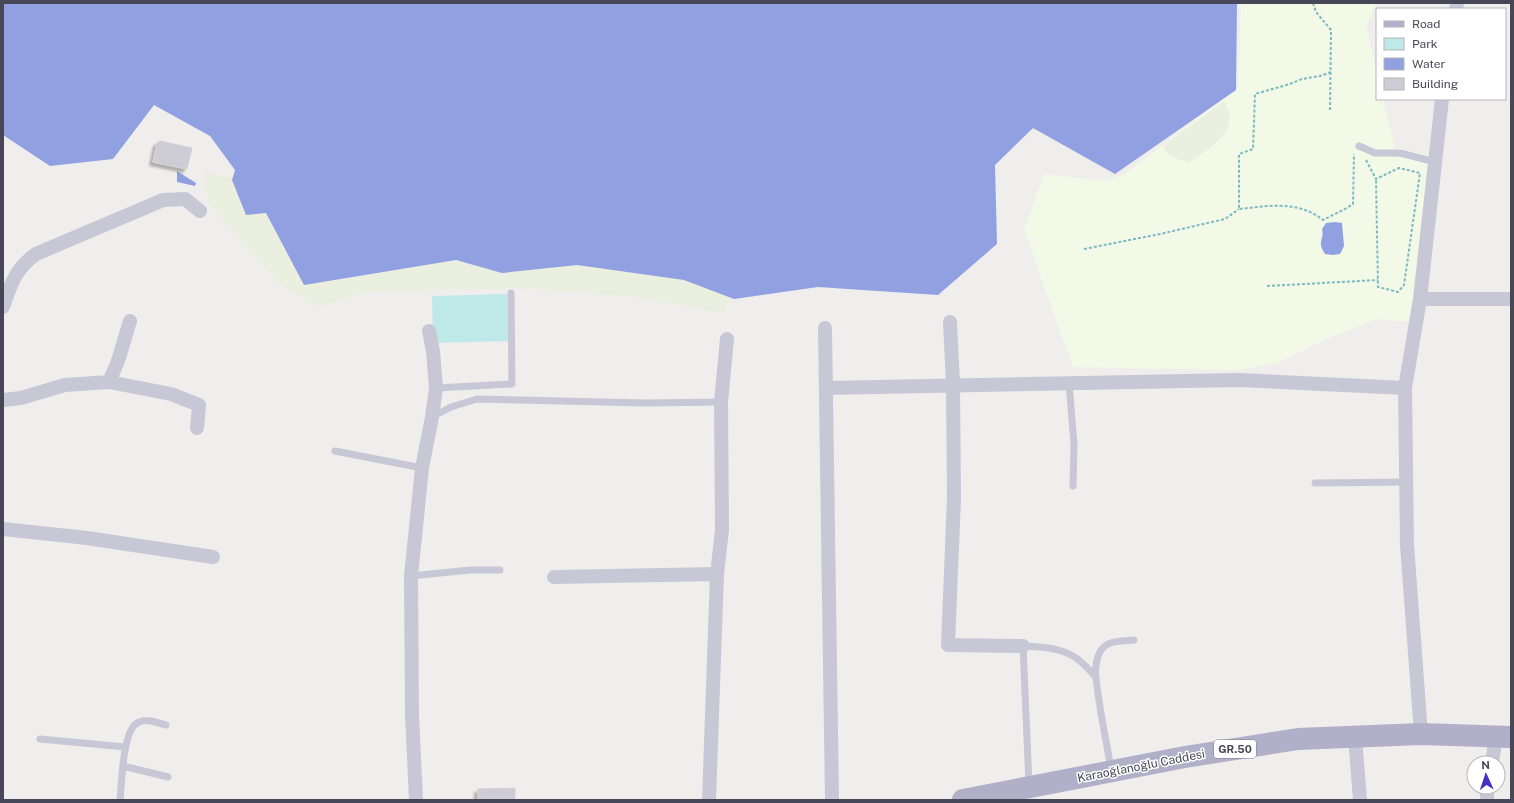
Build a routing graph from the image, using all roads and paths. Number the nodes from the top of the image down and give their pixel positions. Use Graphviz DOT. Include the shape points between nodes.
graph roads {
  1 [pos="1313,3"];
  2 [pos="1331,72"];
  3 [pos="1442,100"];
  4 [pos="1330,112"];
  5 [pos="1357,148"];
  6 [pos="1363,155"];
  7 [pos="1435,162"];
  8 [pos="1376,179"];
  9 [pos="1239,209"];
  10 [pos="200,211"];
  11 [pos="1084,249"];
  12 [pos="1378,280"];
  13 [pos="1267,286"];
  14 [pos="511,293"];
  15 [pos="1420,299"];
  16 [pos="1511,299"];
  17 [pos="3,307"];
  18 [pos="130,320"];
  19 [pos="950,322"];
  20 [pos="825,328"];
  21 [pos="429,331"];
  22 [pos="727,339"];
  23 [pos="109,382"];
  24 [pos="1069,382"];
  25 [pos="953,384"];
  26 [pos="436,388"];
  27 [pos="826,388"];
  28 [pos="1405,388"];
  29 [pos="3,400"];
  30 [pos="721,402"];
  31 [pos="432,417"];
  32 [pos="197,428"];
  33 [pos="335,451"];
  34 [pos="422,468"];
  35 [pos="1405,482"];
  36 [pos="1315,483"];
  37 [pos="1073,486"];
  38 [pos="3,529"];
  39 [pos="213,557"];
  40 [pos="500,570"];
  41 [pos="717,574"];
  42 [pos="411,576"];
  43 [pos="554,576"];
  44 [pos="1134,640"];
  45 [pos="1022,646"];
  46 [pos="1096,677"];
  47 [pos="166,725"];
  48 [pos="1420,734"];
  49 [pos="1355,736"];
  50 [pos="1504,737"];
  51 [pos="40,739"];
  52 [pos="125,747"];
  53 [pos="1496,755"];
  54 [pos="123,766"];
  55 [pos="1111,771"];
  56 [pos="168,777"];
  57 [pos="1029,787"];
  58 [pos="120,800"];
  59 [pos="416,800"];
  60 [pos="709,800"];
  61 [pos="832,800"];
  62 [pos="963,800"];
  63 [pos="1360,800"];
  1 -- 2 [label="path" via="1316,12 1331,30"];
  2 -- 4 [label="path"];
  2 -- 9 [label="path" via="1255,94 1253,149 1239,154"];
  3 -- 7 [label="street"];
  5 -- 7 [label="lane" via="1375,153 1400,153"];
  5 -- 9 [label="path" via="1353,204 1345,209 1322,220 1314,213 1283,205"];
  6 -- 8 [label="path"];
  7 -- 15 [label="street"];
  8 -- 12 [label="path"];
  8 -- 12 [label="path" via="1399,168 1420,173 1404,286 1398,292 1378,287"];
  9 -- 11 [label="path" via="1225,219"];
  10 -- 17 [label="street" via="184,199 163,200 36,254 24,263 12,282"];
  12 -- 13 [label="path"];
  14 -- 26 [label="lane" via="512,384"];
  15 -- 16 [label="street"];
  15 -- 28 [label="street"];
  18 -- 23 [label="street"];
  19 -- 25 [label="street"];
  20 -- 27 [label="street"];
  21 -- 26 [label="street"];
  22 -- 30 [label="street"];
  23 -- 29 [label="street" via="65,384 21,398"];
  23 -- 32 [label="street" via="171,394 199,405"];
  24 -- 25 [label="street"];
  24 -- 28 [label="street" via="1239,380"];
  24 -- 37 [label="lane" via="1074,446"];
  25 -- 27 [label="street"];
  25 -- 45 [label="street" via="954,498 948,645"];
  26 -- 31 [label="street"];
  27 -- 61 [label="street"];
  28 -- 35 [label="street"];
  30 -- 31 [label="lane" via="477,399 451,406"];
  30 -- 41 [label="street" via="722,530"];
  31 -- 34 [label="street"];
  33 -- 34 [label="lane"];
  34 -- 42 [label="street"];
  35 -- 36 [label="lane"];
  35 -- 48 [label="street"];
  38 -- 39 [label="street" via="87,538"];
  40 -- 42 [label="lane" via="470,570"];
  41 -- 43 [label="street"];
  41 -- 60 [label="street"];
  42 -- 59 [label="street" via="412,715"];
  44 -- 46 [label="lane" via="1112,642 1104,647 1098,656"];
  45 -- 46 [label="lane" via="1051,649 1072,655"];
  45 -- 57 [label="lane"];
  46 -- 55 [label="lane"];
  47 -- 52 [label="lane" via="148,720 137,722 131,729"];
  48 -- 49 [label="main road, Karaoğlanoğlu Caddesi / GR.50"];
  48 -- 50 [label="main road, Karaoğlanoğlu Caddesi / GR.50"];
  49 -- 55 [label="main road, Karaoğlanoğlu Caddesi / GR.50" via="1298,739"];
  49 -- 63 [label="street"];
  50 -- 53 [label="street"];
  51 -- 52 [label="lane"];
  52 -- 54 [label="lane"];
  54 -- 56 [label="lane"];
  54 -- 58 [label="lane"];
  55 -- 57 [label="main road, Karaoğlanoğlu Caddesi / GR.50"];
  57 -- 62 [label="main road, Karaoğlanoğlu Caddesi / GR.50"];
}
